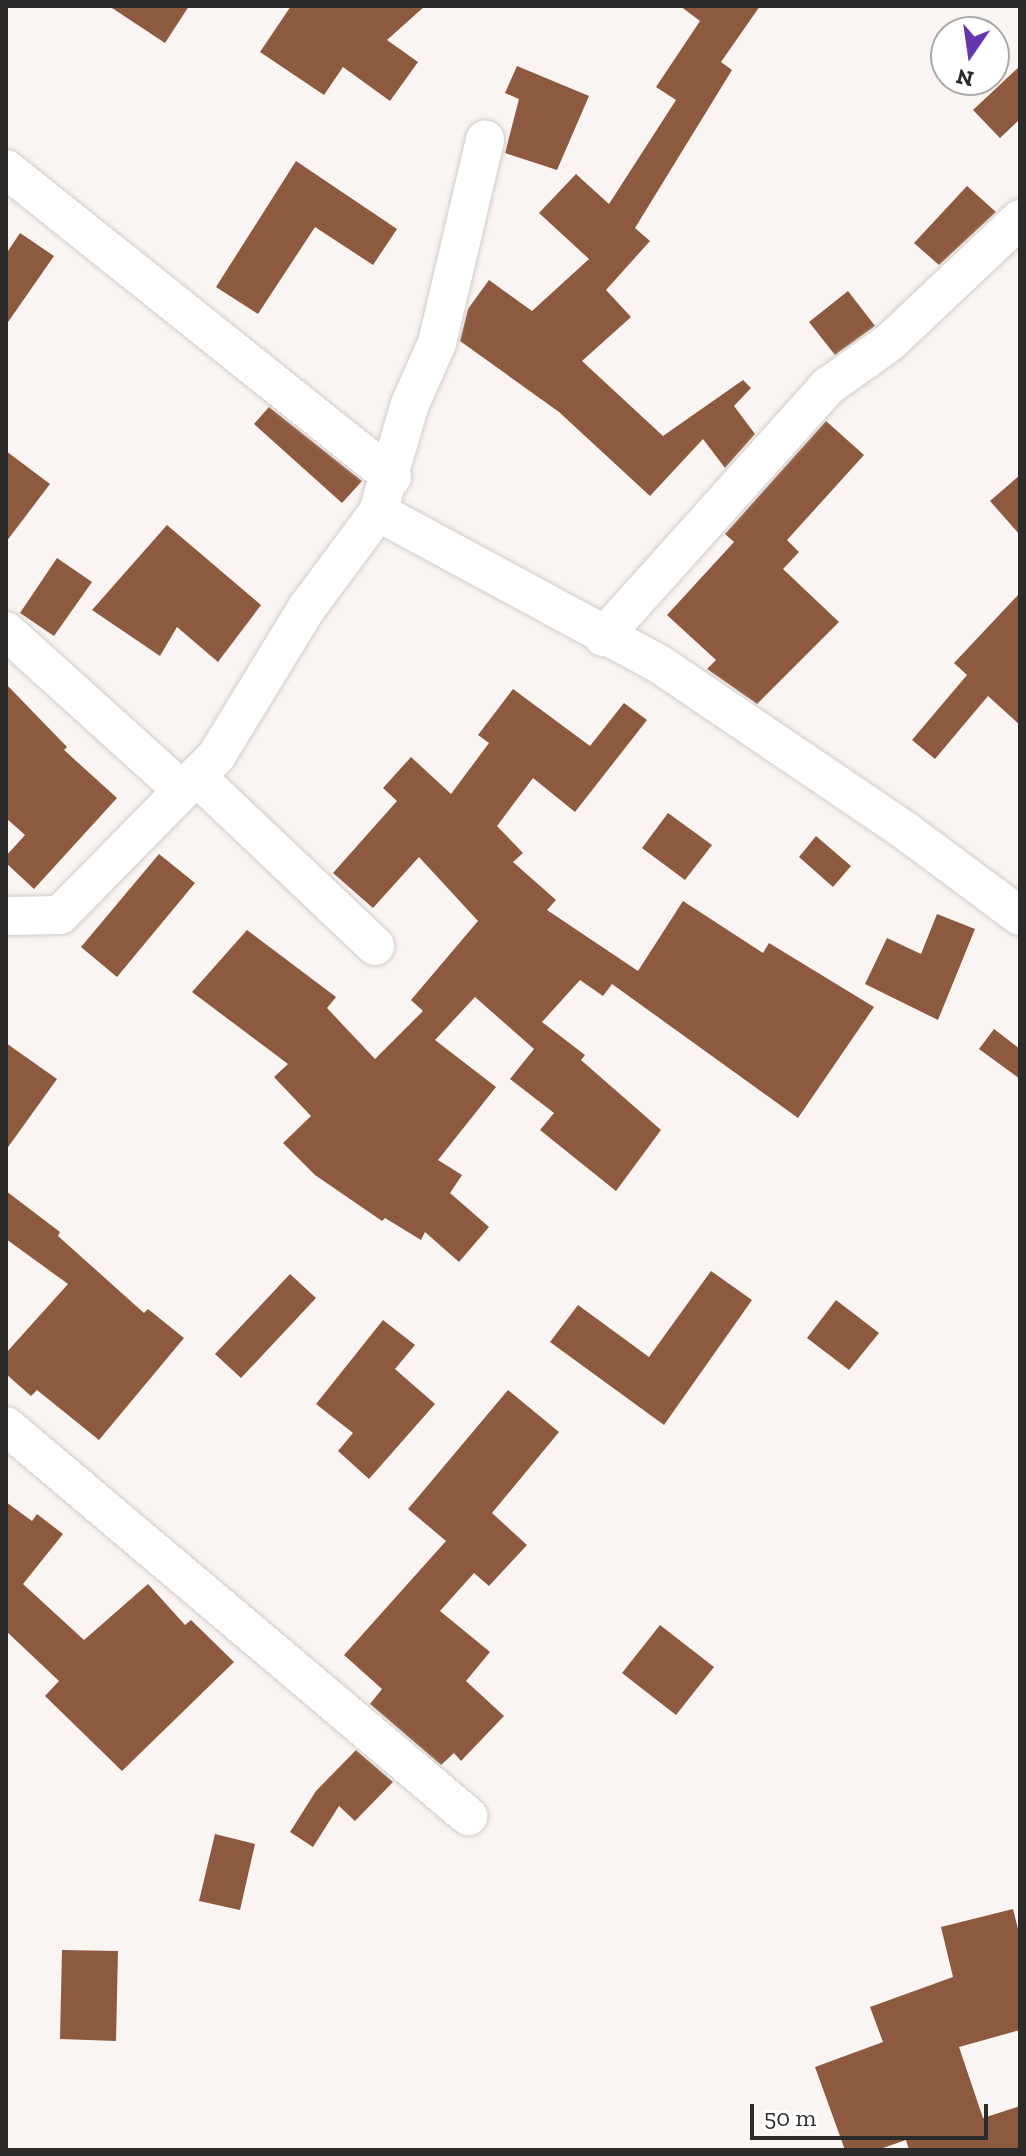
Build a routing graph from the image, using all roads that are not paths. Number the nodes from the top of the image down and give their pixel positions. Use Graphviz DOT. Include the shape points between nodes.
graph roads {
  1 [pos="485,140"];
  2 [pos="6,169"];
  3 [pos="1020,219"];
  4 [pos="392,477"];
  5 [pos="378,512"];
  6 [pos="6,631"];
  7 [pos="603,637"];
  8 [pos="189,783"];
  9 [pos="1017,908"];
  10 [pos="6,916"];
  11 [pos="375,946"];
  12 [pos="6,1426"];
  13 [pos="468,1816"];
  1 -- 4 [label="street" via="437,343 410,404"];
  2 -- 4 [label="street"];
  3 -- 7 [label="street" via="890,342 827,387"];
  4 -- 5 [label="street"];
  5 -- 7 [label="street"];
  5 -- 8 [label="street" via="306,609 217,755"];
  6 -- 8 [label="street"];
  7 -- 9 [label="street" via="659,664 728,708"];
  8 -- 10 [label="street" via="60,915"];
  8 -- 11 [label="street"];
  12 -- 13 [label="street"];
}
